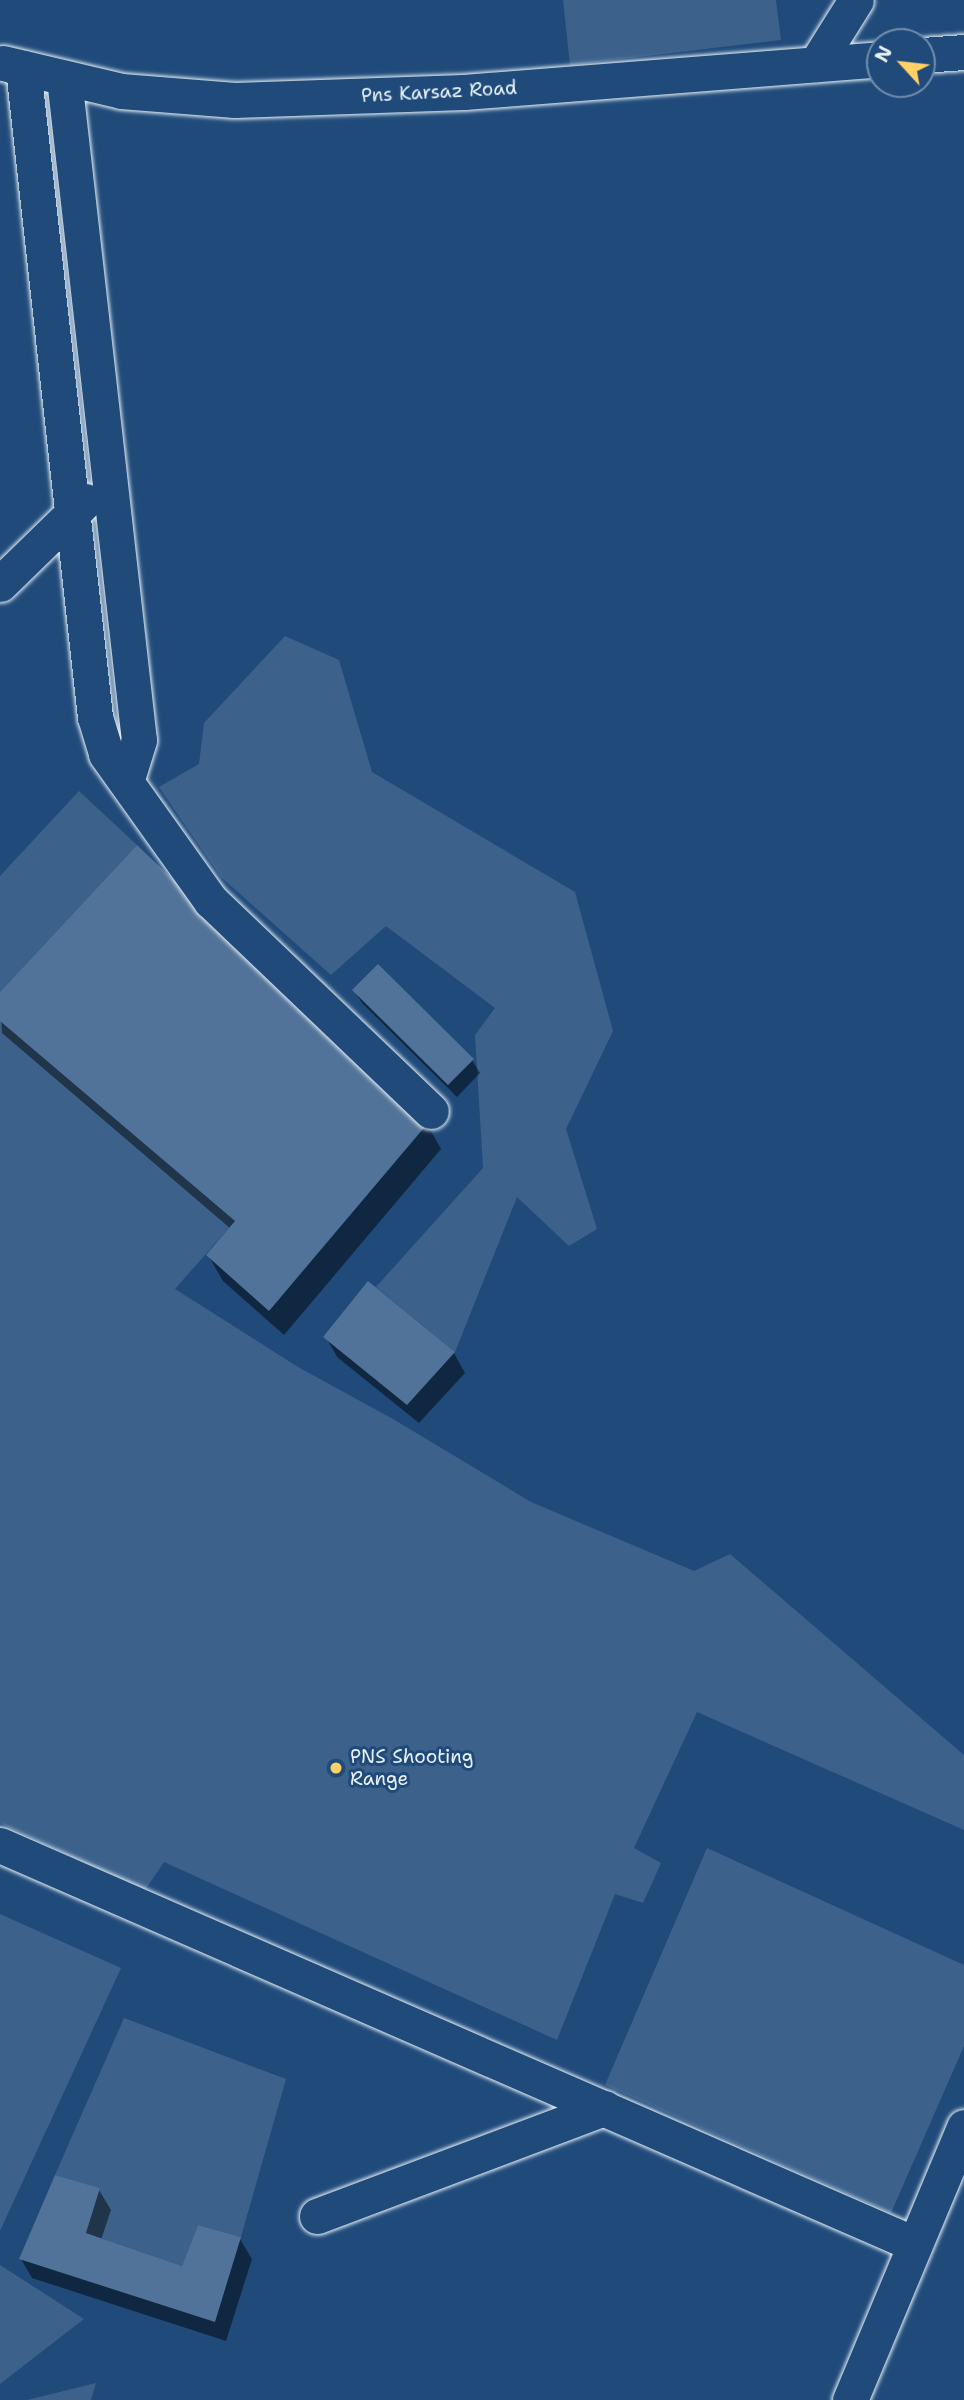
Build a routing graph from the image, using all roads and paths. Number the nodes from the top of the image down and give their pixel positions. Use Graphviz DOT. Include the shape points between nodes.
graph roads {
  1 [pos="856,0"];
  2 [pos="964,52"];
  3 [pos="936,54"];
  4 [pos="866,59"];
  5 [pos="816,64"];
  6 [pos="11,65"];
  7 [pos="64,78"];
  8 [pos="109,479"];
  9 [pos="72,514"];
  10 [pos="0,584"];
  11 [pos="117,766"];
  12 [pos="431,1111"];
  13 [pos="0,1844"];
  14 [pos="604,2108"];
  15 [pos="964,2127"];
  16 [pos="317,2216"];
  17 [pos="914,2244"];
  18 [pos="850,2400"];
  1 -- 5 [label="street"];
  2 -- 3 [label="street"];
  4 -- 5 [label="street, Pns Karsaz Road"];
  5 -- 7 [label="street, Pns Karsaz Road" via="464,92 235,100 121,91"];
  6 -- 7 [label="street, Pns Karsaz Road"];
  6 -- 9 [label="street"];
  7 -- 8 [label="street"];
  8 -- 9 [label="street"];
  8 -- 11 [label="street" via="139,740"];
  9 -- 10 [label="street"];
  9 -- 11 [label="street" via="95,718"];
  11 -- 12 [label="street" via="211,901"];
  13 -- 14 [label="street"];
  14 -- 16 [label="street"];
  14 -- 17 [label="street"];
  15 -- 17 [label="street"];
  17 -- 18 [label="street"];
}
